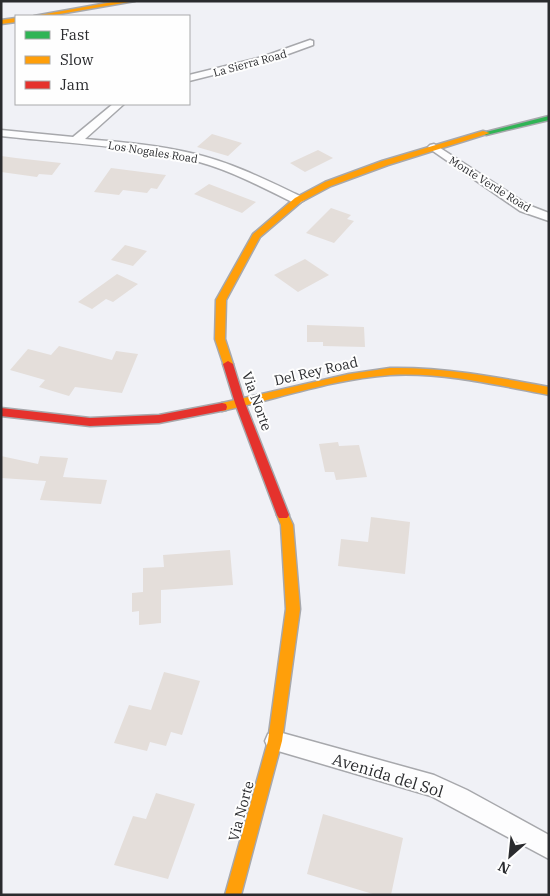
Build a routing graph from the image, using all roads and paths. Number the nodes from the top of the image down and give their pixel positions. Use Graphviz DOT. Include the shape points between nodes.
graph roads {
  1 [pos="132,1"];
  2 [pos="43,15"];
  3 [pos="15,20"];
  4 [pos="1,22"];
  5 [pos="310,43"];
  6 [pos="190,78"];
  7 [pos="118,105"];
  8 [pos="549,118"];
  9 [pos="1,133"];
  10 [pos="75,141"];
  11 [pos="434,147"];
  12 [pos="298,200"];
  13 [pos="549,217"];
  14 [pos="549,390"];
  15 [pos="240,403"];
  16 [pos="1,412"];
  17 [pos="275,742"];
  18 [pos="549,848"];
  19 [pos="233,895"];
  1 -- 2 [label="street"];
  3 -- 4 [label="street"];
  5 -- 6 [label="street, La Sierra Road" via="250,65"];
  7 -- 10 [label="street"];
  8 -- 11 [label="street, Via Norte"];
  9 -- 10 [label="street, Los Nogales Road"];
  10 -- 12 [label="street, Los Nogales Road" via="194,157 241,173"];
  11 -- 12 [label="street, Via Norte" via="328,184"];
  11 -- 13 [label="street, Monte Verde Road" via="524,208"];
  12 -- 15 [label="street, Via Norte" via="256,236 221,300 220,339"];
  14 -- 15 [label="street, Del Rey Road" via="460,374 400,372 368,374"];
  15 -- 16 [label="street, Del Rey Road" via="159,419 90,422"];
  15 -- 17 [label="street, Via Norte" via="287,525 292,609"];
  17 -- 18 [label="street, Avenida del Sol" via="434,786"];
  17 -- 19 [label="street, Via Norte"];
}
